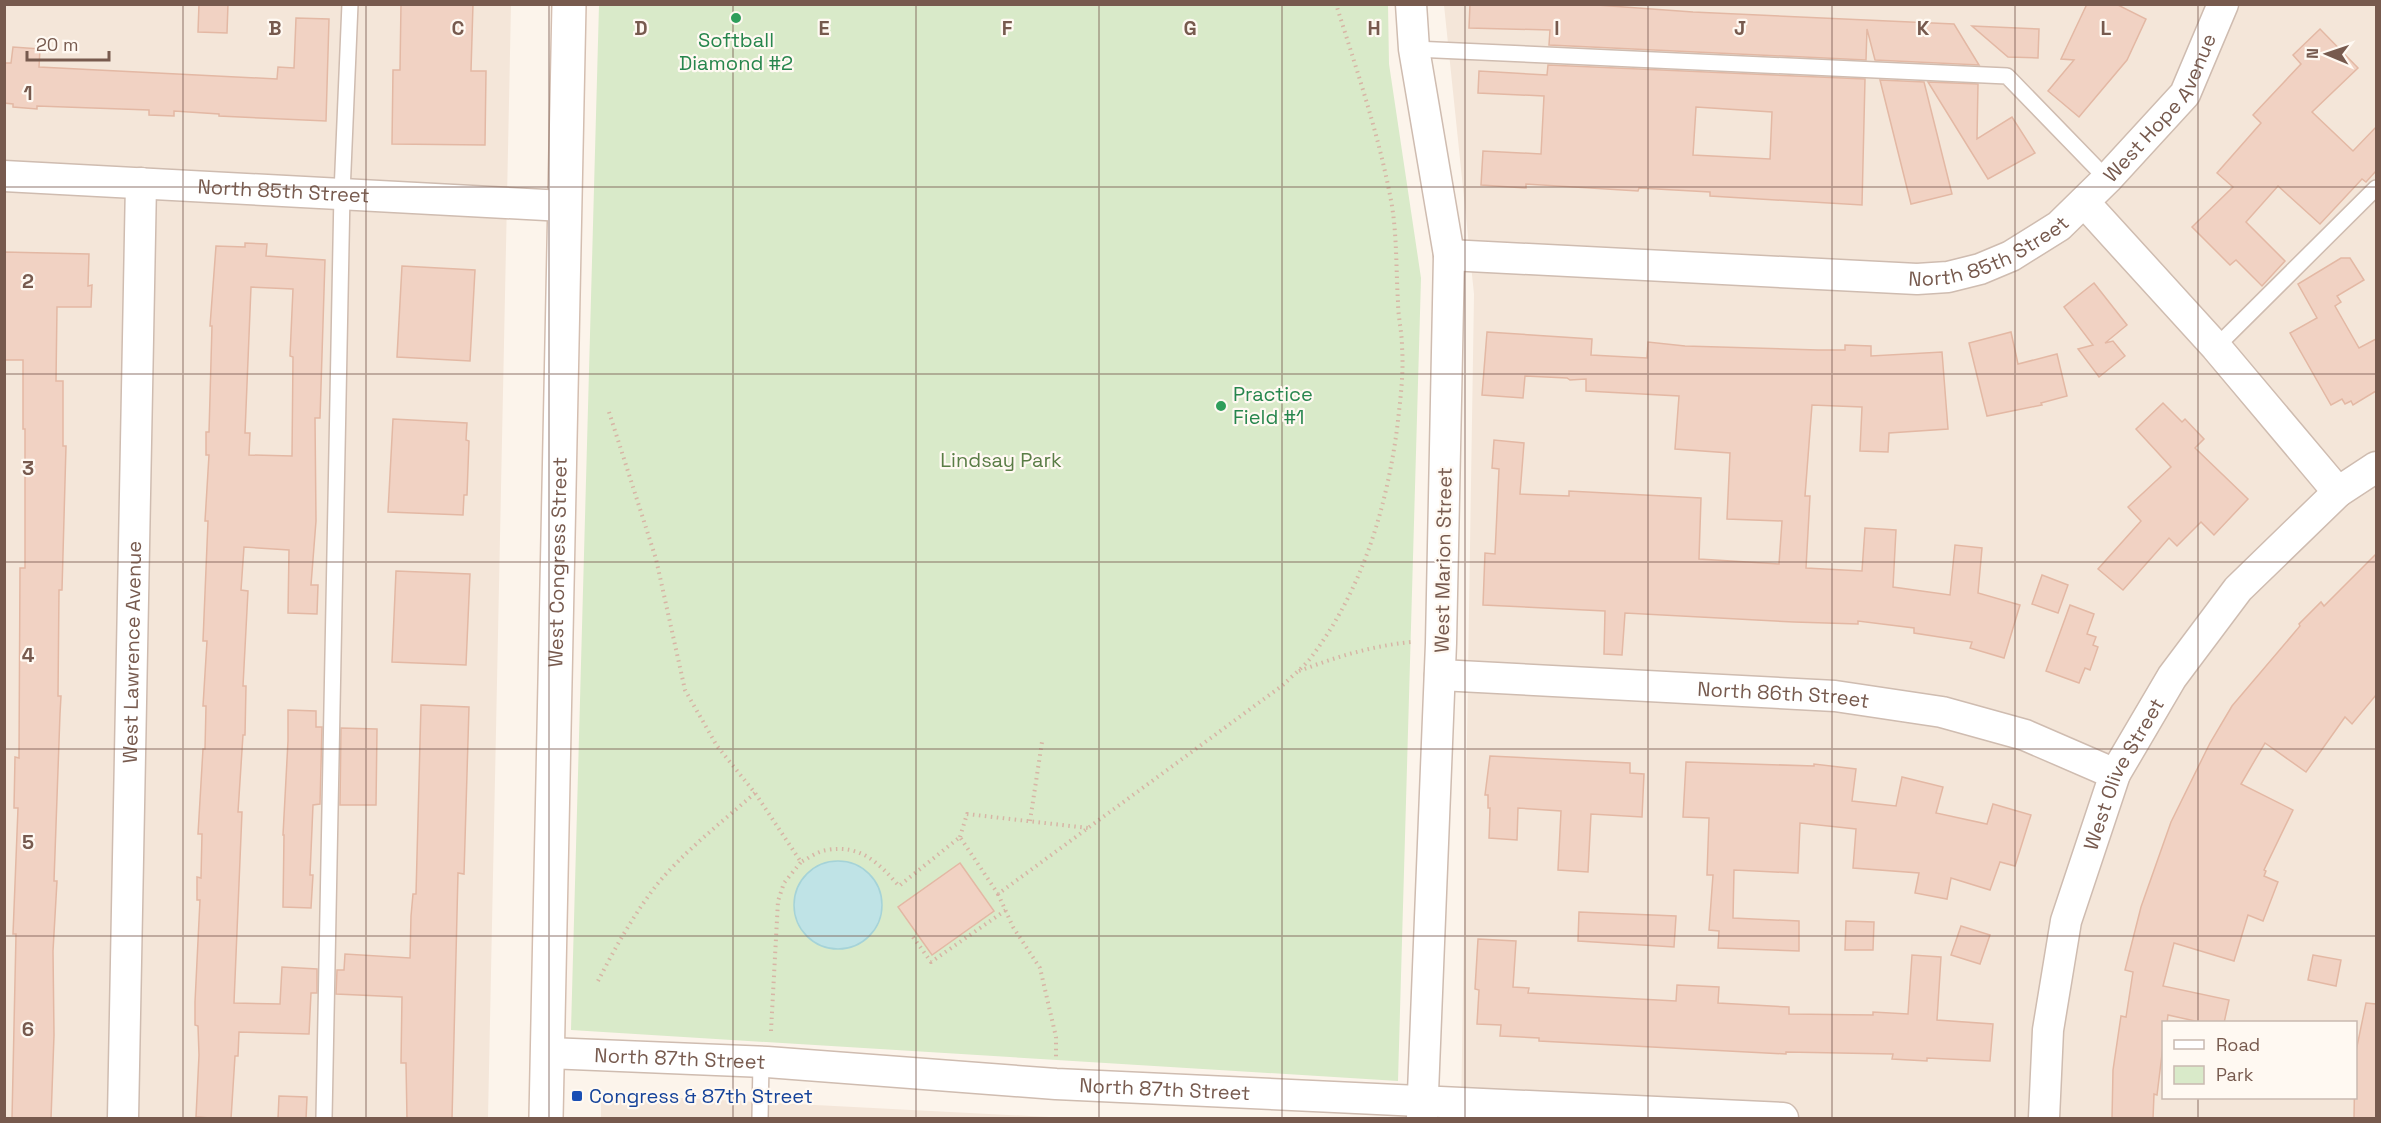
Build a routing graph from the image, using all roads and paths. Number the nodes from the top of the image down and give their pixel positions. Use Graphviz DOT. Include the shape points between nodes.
graph roads {
  1 [pos="350,4"];
  2 [pos="569,4"];
  3 [pos="1336,4"];
  4 [pos="1411,4"];
  5 [pos="2223,4"];
  6 [pos="1414,49"];
  7 [pos="4,176"];
  8 [pos="2107,179"];
  9 [pos="141,183"];
  10 [pos="2376,188"];
  11 [pos="342,193"];
  12 [pos="2084,202"];
  13 [pos="564,206"];
  14 [pos="1449,255"];
  15 [pos="2216,347"];
  16 [pos="609,412"];
  17 [pos="2376,467"];
  18 [pos="2338,492"];
  19 [pos="1411,642"];
  20 [pos="1296,672"];
  21 [pos="1440,675"];
  22 [pos="1042,742"];
  23 [pos="2115,774"];
  24 [pos="755,794"];
  25 [pos="1030,821"];
  26 [pos="1088,828"];
  27 [pos="960,837"];
  28 [pos="801,862"];
  29 [pos="998,894"];
  30 [pos="1006,910"];
  31 [pos="913,937"];
  32 [pos="598,981"];
  33 [pos="771,1031"];
  34 [pos="548,1053"];
  35 [pos="762,1062"];
  36 [pos="1056,1084"];
  37 [pos="1423,1109"];
  38 [pos="123,1119"];
  39 [pos="324,1119"];
  40 [pos="546,1119"];
  41 [pos="760,1119"];
  42 [pos="1783,1119"];
  43 [pos="2044,1119"];
  1 -- 11 [label="lane"];
  2 -- 13 [label="street, West Congress Street"];
  3 -- 20 [label="path" via="1392,207 1398,260 1401,389 1393,454 1369,554 1335,620"];
  4 -- 6 [label="street, West Marion Street"];
  5 -- 8 [label="street, West Hope Avenue" via="2185,94"];
  6 -- 8 [label="lane" via="2007,76"];
  6 -- 14 [label="street, West Marion Street"];
  7 -- 9 [label="street, North 85th Street"];
  8 -- 12 [label="street, West Hope Avenue"];
  9 -- 11 [label="street, North 85th Street"];
  9 -- 38 [label="street, West Lawrence Avenue"];
  10 -- 15 [label="lane"];
  11 -- 13 [label="street, North 85th Street"];
  11 -- 39 [label="lane"];
  12 -- 14 [label="street, North 85th Street" via="2059,226 2011,256 1948,277 1883,278"];
  12 -- 15 [label="street, North 85th Street"];
  13 -- 34 [label="street, West Congress Street"];
  14 -- 21 [label="street, West Marion Street"];
  15 -- 18 [label="street, North 85th Street"];
  16 -- 24 [label="path" via="656,559 685,690 717,746"];
  17 -- 18 [label="street"];
  18 -- 23 [label="street, West Olive Street" via="2238,589 2172,677"];
  19 -- 20 [label="path" via="1358,651"];
  20 -- 26 [label="path" via="1283,686"];
  21 -- 23 [label="street, North 86th Street" via="1835,696 1942,711 2025,735"];
  21 -- 37 [label="street, West Marion Street"];
  22 -- 25 [label="path"];
  23 -- 43 [label="street, West Olive Street" via="2066,921 2048,1030"];
  24 -- 28 [label="path"];
  24 -- 32 [label="path" via="659,882 616,945"];
  25 -- 26 [label="path"];
  25 -- 27 [label="path" via="967,814"];
  26 -- 29 [label="path"];
  27 -- 28 [label="path" via="899,886 878,862 853,849 825,850"];
  27 -- 29 [label="path"];
  28 -- 33 [label="path" via="784,884 778,902"];
  29 -- 30 [label="path"];
  30 -- 31 [label="path" via="931,962"];
  30 -- 36 [label="path" via="1040,968 1056,1037"];
  34 -- 35 [label="street, North 87th Street"];
  34 -- 40 [label="street, West Congress Street"];
  35 -- 36 [label="street, North 87th Street"];
  35 -- 41 [label="lane"];
  36 -- 37 [label="street, North 87th Street"];
  37 -- 42 [label="street, North 87th Street"];
}
